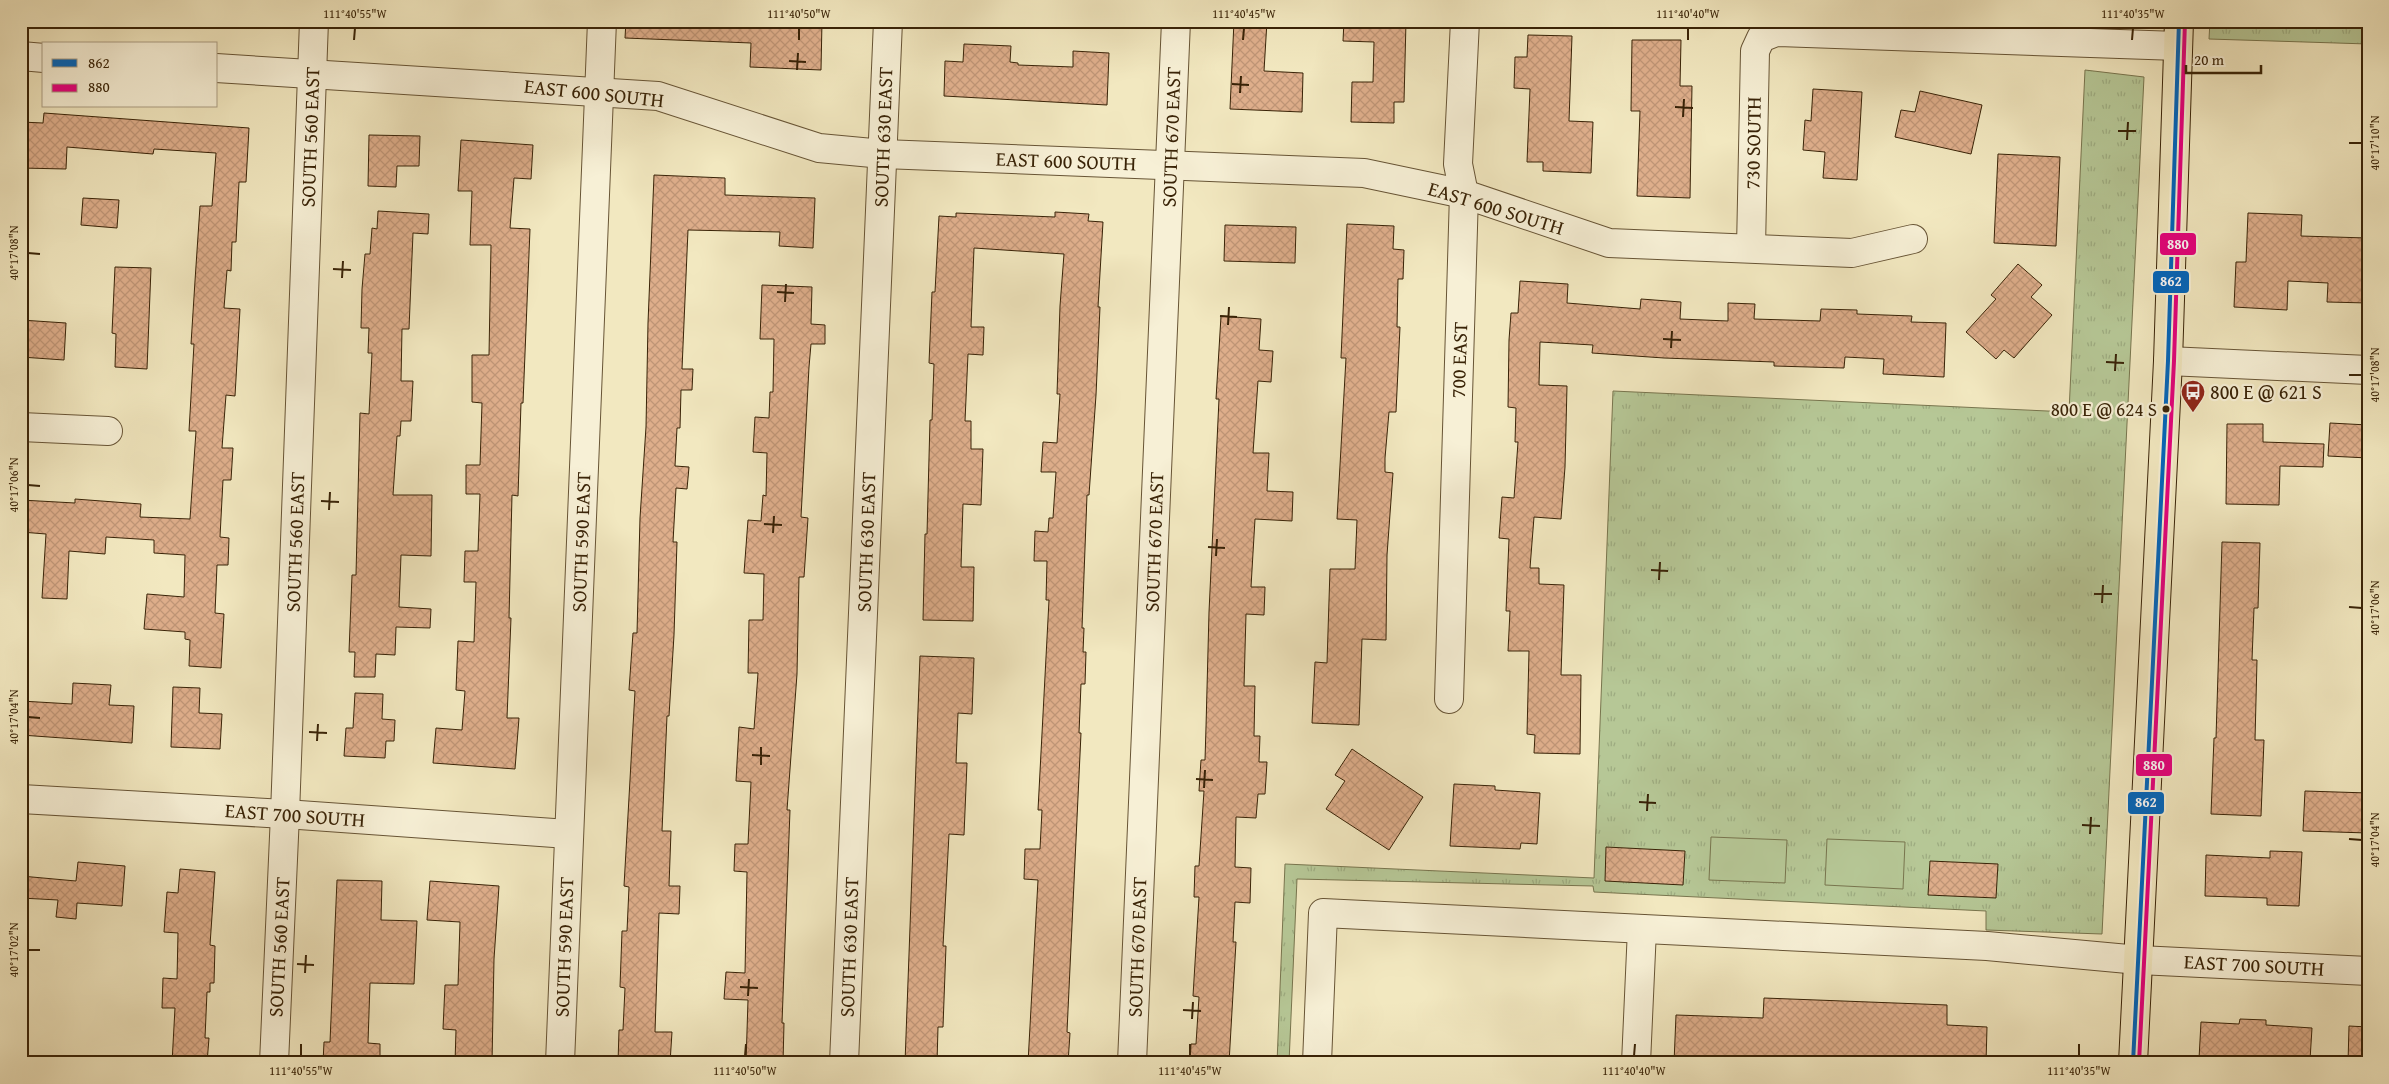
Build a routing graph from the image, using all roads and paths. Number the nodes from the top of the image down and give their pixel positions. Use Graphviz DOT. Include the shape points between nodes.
graph roads {
  1 [pos="314,21"];
  2 [pos="602,21"];
  3 [pos="888,21"];
  4 [pos="1176,21"];
  5 [pos="1465,21"];
  6 [pos="2178,34"];
  7 [pos="21,56"];
  8 [pos="42,58"];
  9 [pos="218,68"];
  10 [pos="312,74"];
  11 [pos="600,91"];
  12 [pos="883,154"];
  13 [pos="1170,166"];
  14 [pos="1464,194"];
  15 [pos="1913,239"];
  16 [pos="1751,248"];
  17 [pos="2168,360"];
  18 [pos="2368,370"];
  19 [pos="21,427"];
  20 [pos="108,431"];
  21 [pos="1449,699"];
  22 [pos="21,799"];
  23 [pos="286,814"];
  24 [pos="568,834"];
  25 [pos="1642,929"];
  26 [pos="2139,960"];
  27 [pos="2368,971"];
  28 [pos="274,1063"];
  29 [pos="560,1063"];
  30 [pos="844,1063"];
  31 [pos="1132,1063"];
  32 [pos="1317,1063"];
  33 [pos="1636,1063"];
  34 [pos="2133,1063"];
  1 -- 10 [label="street, SOUTH 560 EAST"];
  2 -- 11 [label="street, SOUTH 590 EAST"];
  3 -- 12 [label="street, SOUTH 630 EAST"];
  4 -- 13 [label="street, SOUTH 670 EAST"];
  5 -- 14 [label="street, 700 EAST" via="1458,164"];
  6 -- 16 [label="street, 730 SOUTH" via="1776,32 1761,38 1755,50"];
  6 -- 17 [label="main road"];
  7 -- 8 [label="street"];
  9 -- 10 [label="street, EAST 600 SOUTH"];
  10 -- 11 [label="street, EAST 600 SOUTH"];
  10 -- 23 [label="street, SOUTH 560 EAST"];
  11 -- 12 [label="street, EAST 600 SOUTH" via="658,96 819,148"];
  11 -- 24 [label="street, SOUTH 590 EAST"];
  12 -- 13 [label="street, EAST 600 SOUTH"];
  12 -- 30 [label="street, SOUTH 630 EAST"];
  13 -- 14 [label="street, EAST 600 SOUTH" via="1364,173"];
  13 -- 31 [label="street, SOUTH 670 EAST"];
  14 -- 16 [label="street, EAST 600 SOUTH" via="1609,243"];
  14 -- 21 [label="street, 700 EAST"];
  15 -- 16 [label="street, EAST 600 SOUTH" via="1852,253"];
  17 -- 18 [label="street"];
  17 -- 26 [label="main road"];
  19 -- 20 [label="street"];
  22 -- 23 [label="street, EAST 700 SOUTH"];
  23 -- 24 [label="street, EAST 700 SOUTH"];
  23 -- 28 [label="street, SOUTH 560 EAST"];
  24 -- 29 [label="street, SOUTH 590 EAST"];
  25 -- 26 [label="street, EAST 700 SOUTH" via="1987,946"];
  25 -- 32 [label="street, EAST 700 SOUTH" via="1323,913"];
  25 -- 33 [label="street"];
  26 -- 27 [label="street, EAST 700 SOUTH"];
  26 -- 34 [label="main road"];
}
